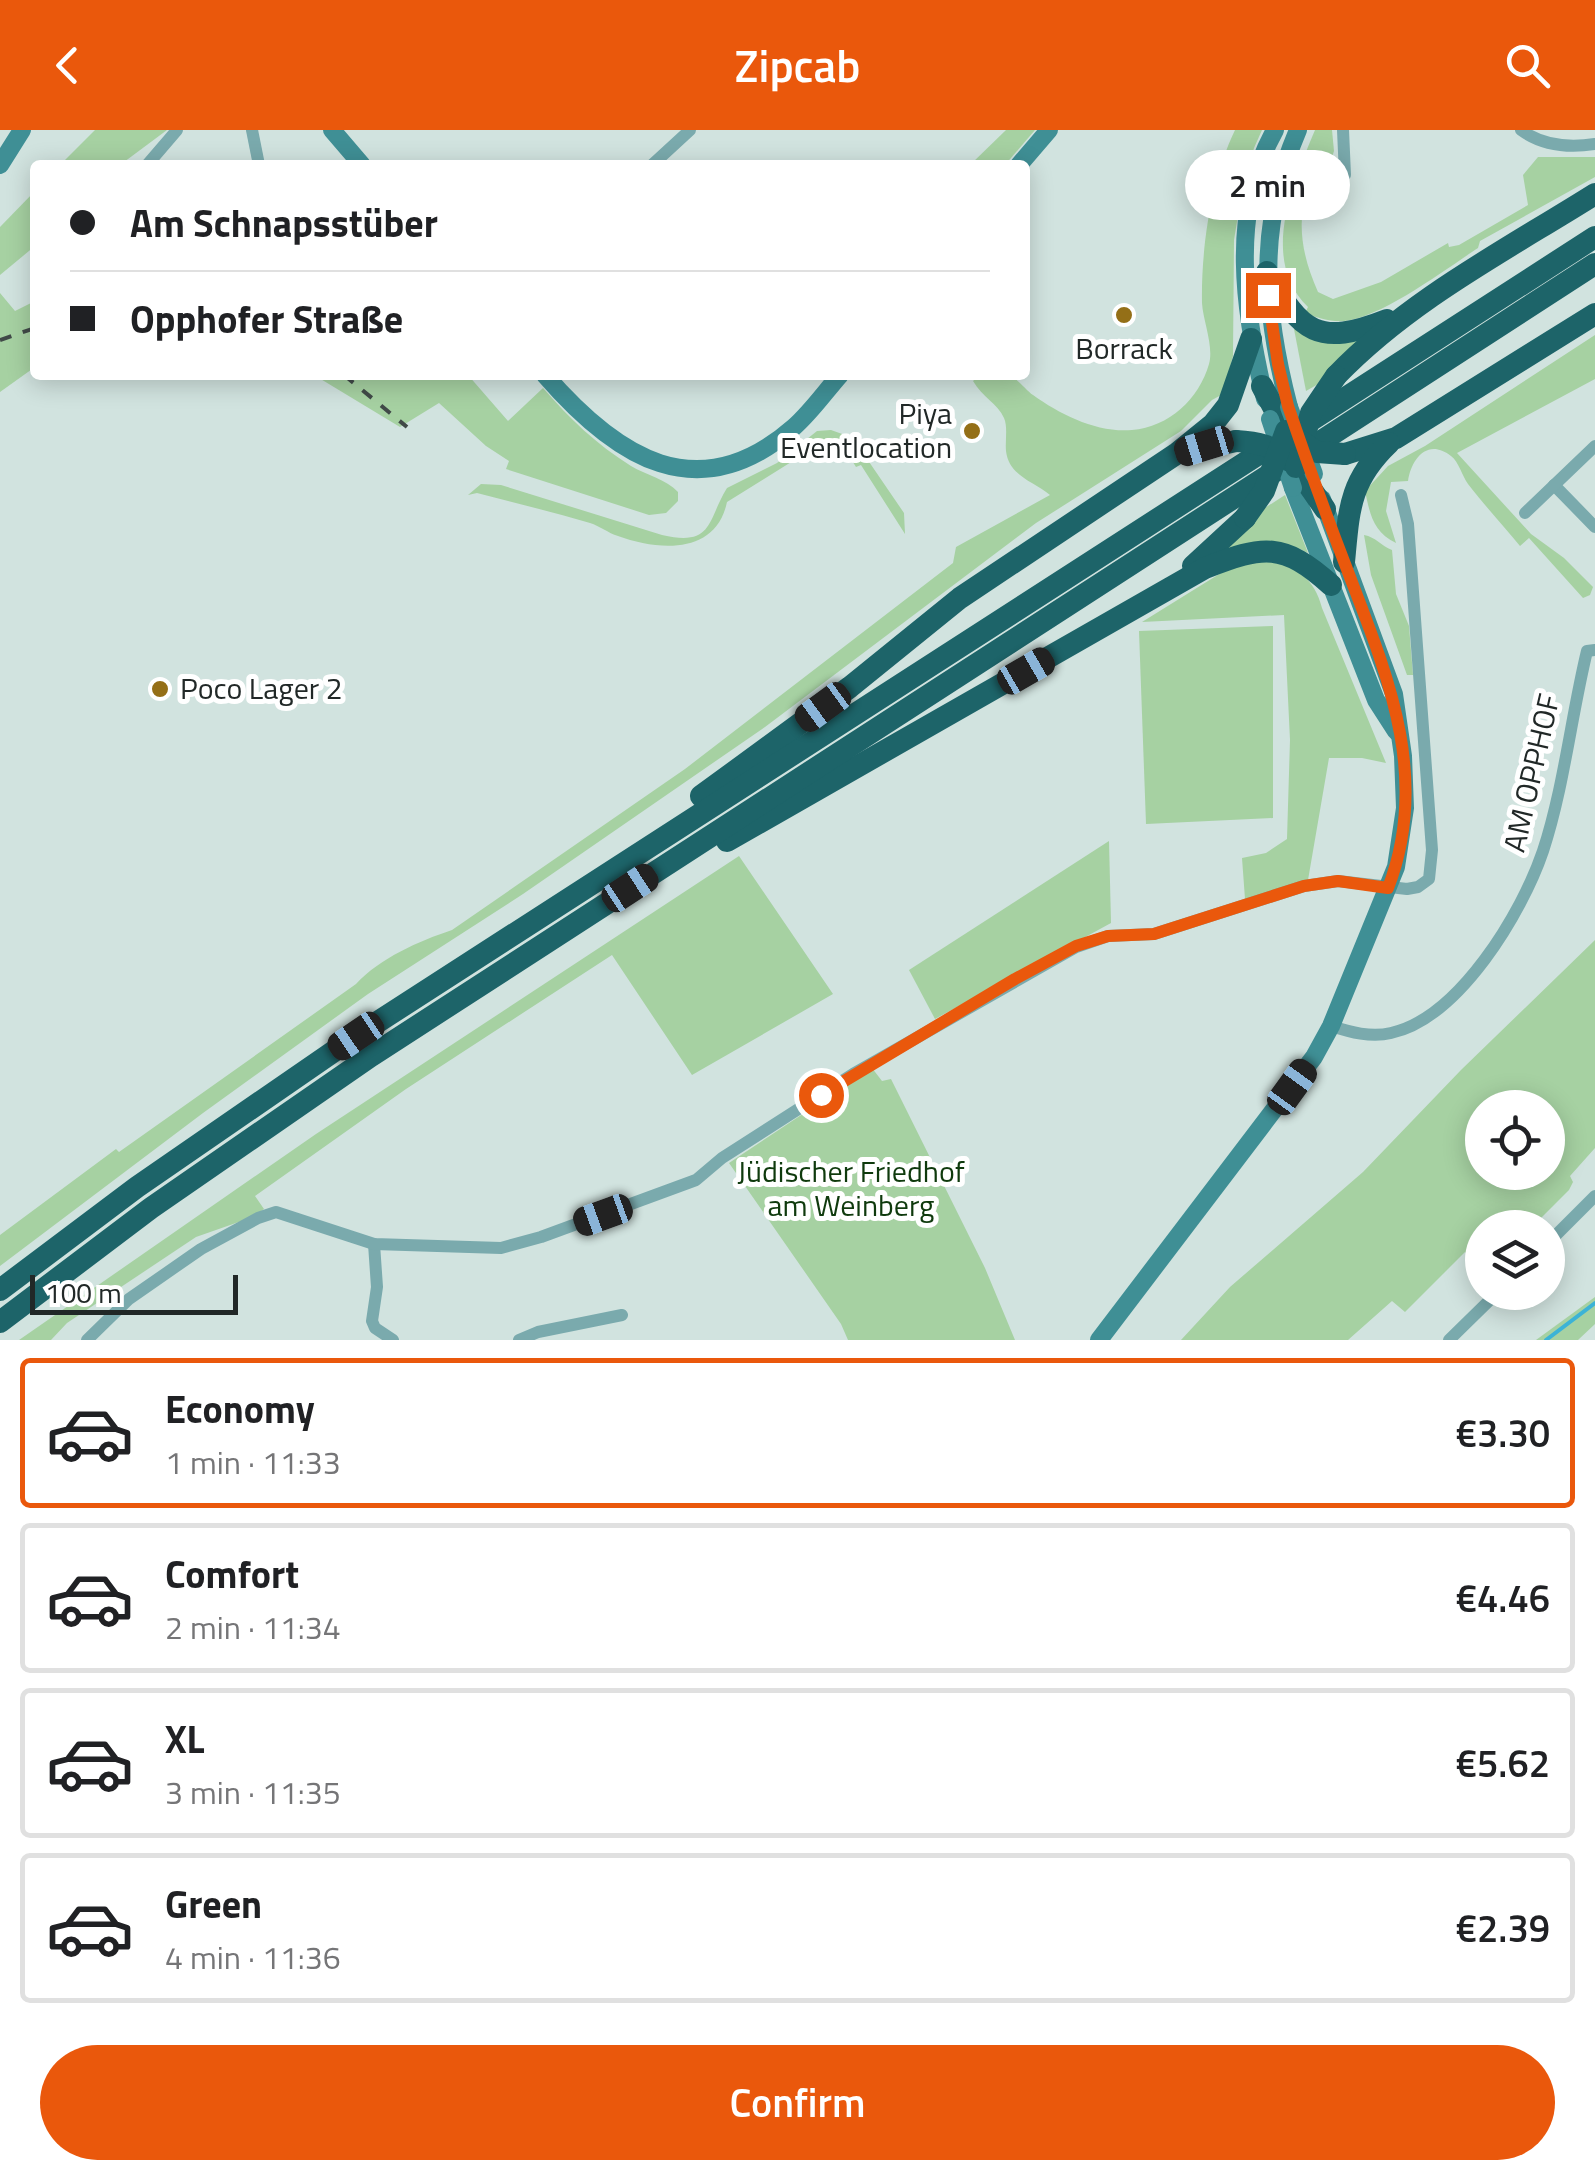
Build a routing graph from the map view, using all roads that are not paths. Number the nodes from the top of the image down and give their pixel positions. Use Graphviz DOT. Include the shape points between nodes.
graph roads {
  1 [pos="22,130"];
  2 [pos="177,130"];
  3 [pos="252,130"];
  4 [pos="332,130"];
  5 [pos="690,130"];
  6 [pos="1050,130"];
  7 [pos="1275,130"];
  8 [pos="1298,130"];
  9 [pos="1343,130"];
  10 [pos="1521,130"];
  11 [pos="1595,144"];
  12 [pos="151,160"];
  13 [pos="258,160"];
  14 [pos="358,160"];
  15 [pos="657,160"];
  16 [pos="1024,160"];
  17 [pos="0,165"];
  18 [pos="1345,175"];
  19 [pos="1595,194"];
  20 [pos="1595,237"];
  21 [pos="1595,264"];
  22 [pos="1267,272"];
  23 [pos="1417,306"];
  24 [pos="1595,314"];
  25 [pos="1251,338"];
  26 [pos="550,380"];
  27 [pos="836,380"];
  28 [pos="1262,386"];
  29 [pos="1396,438"];
  30 [pos="1595,446"];
  31 [pos="1291,447"];
  32 [pos="1176,454"];
  33 [pos="1554,485"];
  34 [pos="1401,495"];
  35 [pos="1325,509"];
  36 [pos="1525,512"];
  37 [pos="1595,527"];
  38 [pos="1344,562"];
  39 [pos="1331,585"];
  40 [pos="1163,590"];
  41 [pos="1588,648"];
  42 [pos="1399,736"];
  43 [pos="614,868"];
  44 [pos="630,888"];
  45 [pos="1388,888"];
  46 [pos="1331,1026"];
  47 [pos="1595,1196"];
  48 [pos="1565,1226"];
  49 [pos="374,1244"];
  50 [pos="0,1290"];
  51 [pos="1480,1310"];
  52 [pos="622,1315"];
  53 [pos="0,1322"];
  54 [pos="87,1340"];
  55 [pos="393,1340"];
  56 [pos="519,1340"];
  57 [pos="1099,1340"];
  58 [pos="1449,1340"];
  1 -- 17 [label="street"];
  2 -- 12 [label="street"];
  3 -- 13 [label="street"];
  4 -- 14 [label="street"];
  5 -- 15 [label="street"];
  6 -- 16 [label="street"];
  7 -- 25 [label="street" via="1258,168 1246,237"];
  8 -- 22 [label="street" via="1273,204"];
  9 -- 18 [label="street"];
  10 -- 11 [label="street" via="1558,145"];
  19 -- 23 [label="highway"];
  20 -- 43 [label="highway"];
  21 -- 44 [label="highway"];
  22 -- 23 [label="highway" via="1296,318 1327,333 1370,326"];
  22 -- 31 [label="street"];
  23 -- 31 [label="highway, bridge" via="1336,376"];
  24 -- 29 [label="highway"];
  25 -- 28 [label="street"];
  25 -- 32 [label="highway" via="1228,405"];
  26 -- 27 [label="street" via="624,450 703,471 733,465 768,446"];
  28 -- 31 [label="highway"];
  29 -- 31 [label="highway, bridge" via="1345,454"];
  29 -- 38 [label="highway" via="1353,491"];
  30 -- 33 [label="street"];
  31 -- 32 [label="highway, bridge" via="1236,440"];
  31 -- 35 [label="highway"];
  31 -- 39 [label="street"];
  31 -- 40 [label="highway, bridge" via="1245,518"];
  32 -- 43 [label="highway" via="960,598"];
  33 -- 36 [label="street"];
  33 -- 37 [label="street"];
  34 -- 45 [label="street" via="1432,850 1429,879 1418,887"];
  35 -- 38 [label="street"];
  38 -- 42 [label="street" via="1394,694"];
  39 -- 40 [label="highway" via="1307,563 1263,550"];
  39 -- 42 [label="street" via="1376,700"];
  40 -- 44 [label="highway" via="738,836"];
  41 -- 46 [label="street, AM OPPHOF" via="1542,854 1481,963 1449,998 1405,1028 1373,1035"];
  42 -- 45 [label="street" via="1405,808"];
  43 -- 50 [label="highway" via="230,1121"];
  44 -- 53 [label="highway" via="244,1142"];
  45 -- 46 [label="street"];
  45 -- 49 [label="street" via="1338,881 1304,886 1154,934 1108,936 1076,946 854,1074 696,1180 531,1240 480,1250"];
  46 -- 57 [label="street"];
  47 -- 48 [label="street"];
  49 -- 54 [label="street" via="276,1212 187,1259 129,1299"];
  49 -- 55 [label="street" via="372,1321"];
  51 -- 58 [label="street"];
  52 -- 56 [label="street"];
}
